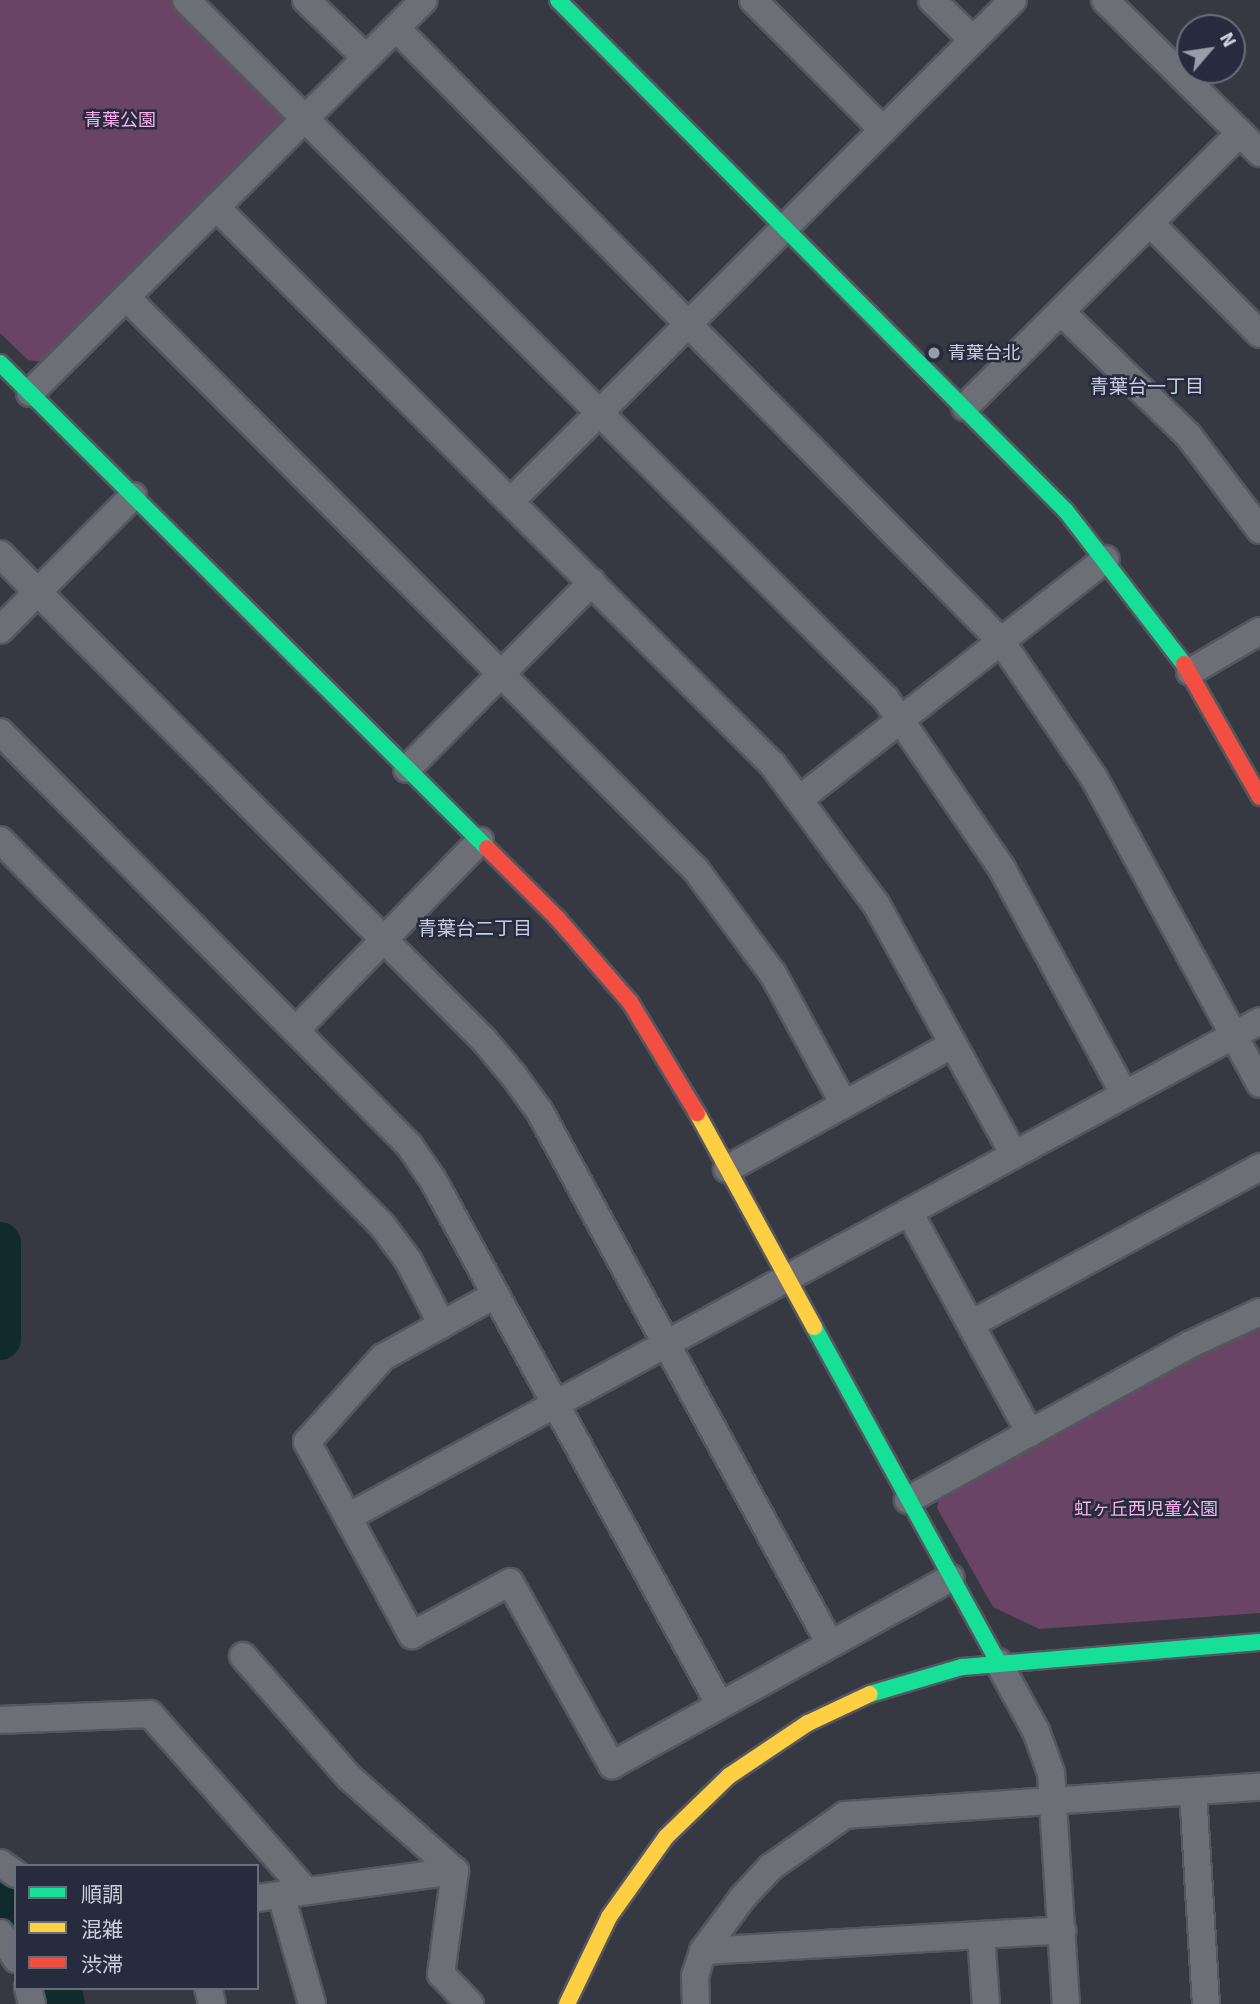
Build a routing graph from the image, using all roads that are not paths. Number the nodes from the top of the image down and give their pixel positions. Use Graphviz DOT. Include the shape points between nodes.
graph roads {
  1 [pos="186,0"];
  2 [pos="306,0"];
  3 [pos="424,0"];
  4 [pos="558,0"];
  5 [pos="753,0"];
  6 [pos="932,0"];
  7 [pos="1013,0"];
  8 [pos="1105,0"];
  9 [pos="396,28"];
  10 [pos="973,40"];
  11 [pos="366,58"];
  12 [pos="305,119"];
  13 [pos="883,130"];
  14 [pos="1240,133"];
  15 [pos="1260,153"];
  16 [pos="216,207"];
  17 [pos="1150,223"];
  18 [pos="786,227"];
  19 [pos="126,298"];
  20 [pos="1061,312"];
  21 [pos="691,322"];
  22 [pos="1260,334"];
  23 [pos="0,363"];
  24 [pos="30,393"];
  25 [pos="965,407"];
  26 [pos="599,413"];
  27 [pos="133,496"];
  28 [pos="511,501"];
  29 [pos="1260,530"];
  30 [pos="0,554"];
  31 [pos="1107,559"];
  32 [pos="592,582"];
  33 [pos="38,592"];
  34 [pos="0,630"];
  35 [pos="1260,631"];
  36 [pos="1001,641"];
  37 [pos="502,672"];
  38 [pos="1189,673"];
  39 [pos="902,720"];
  40 [pos="0,732"];
  41 [pos="407,769"];
  42 [pos="1260,797"];
  43 [pos="801,798"];
  44 [pos="0,840"];
  45 [pos="480,841"];
  46 [pos="384,940"];
  47 [pos="1260,1021"];
  48 [pos="296,1030"];
  49 [pos="1233,1035"];
  50 [pos="953,1044"];
  51 [pos="1260,1084"];
  52 [pos="1124,1094"];
  53 [pos="844,1104"];
  54 [pos="1014,1154"];
  55 [pos="1260,1167"];
  56 [pos="727,1169"];
  57 [pos="909,1212"];
  58 [pos="787,1278"];
  59 [pos="495,1295"];
  60 [pos="1260,1312"];
  61 [pos="971,1324"];
  62 [pos="442,1325"];
  63 [pos="666,1344"];
  64 [pos="555,1404"];
  65 [pos="1030,1433"];
  66 [pos="908,1500"];
  67 [pos="348,1517"];
  68 [pos="951,1578"];
  69 [pos="1260,1642"];
  70 [pos="830,1644"];
  71 [pos="243,1656"];
  72 [pos="998,1662"];
  73 [pos="720,1705"];
  74 [pos="0,1720"];
  75 [pos="1260,1787"];
  76 [pos="1193,1791"];
  77 [pos="1054,1800"];
  78 [pos="454,1871"];
  79 [pos="281,1894"];
  80 [pos="1062,1930"];
  81 [pos="0,1933"];
  82 [pos="981,1935"];
  83 [pos="703,1951"];
  84 [pos="14,1956"];
  85 [pos="312,2004"];
  86 [pos="470,2004"];
  87 [pos="567,2004"];
  88 [pos="696,2004"];
  89 [pos="986,2004"];
  90 [pos="1066,2004"];
  91 [pos="1206,2004"];
  1 -- 12 [label="street"];
  2 -- 11 [label="street"];
  3 -- 9 [label="street"];
  4 -- 18 [label="street"];
  5 -- 13 [label="street"];
  6 -- 10 [label="street"];
  7 -- 10 [label="street"];
  8 -- 14 [label="street"];
  9 -- 11 [label="street"];
  9 -- 21 [label="street"];
  10 -- 13 [label="street"];
  11 -- 12 [label="street"];
  12 -- 16 [label="street"];
  12 -- 26 [label="street"];
  13 -- 18 [label="street"];
  14 -- 15 [label="street"];
  14 -- 17 [label="street"];
  16 -- 19 [label="street"];
  16 -- 28 [label="street"];
  17 -- 20 [label="street"];
  17 -- 22 [label="street"];
  18 -- 21 [label="street"];
  18 -- 25 [label="street"];
  19 -- 24 [label="street"];
  19 -- 37 [label="street"];
  20 -- 25 [label="street"];
  20 -- 29 [label="street" via="1188,435"];
  21 -- 26 [label="street"];
  21 -- 36 [label="street"];
  23 -- 24 [label="street"];
  24 -- 27 [label="street"];
  25 -- 31 [label="street" via="1034,475"];
  26 -- 28 [label="street"];
  26 -- 39 [label="street"];
  27 -- 33 [label="street"];
  27 -- 41 [label="street"];
  28 -- 32 [label="street"];
  30 -- 33 [label="street"];
  31 -- 36 [label="street"];
  31 -- 38 [label="street"];
  32 -- 37 [label="street"];
  32 -- 43 [label="street" via="745,734"];
  33 -- 34 [label="street"];
  33 -- 46 [label="street"];
  35 -- 38 [label="street"];
  36 -- 39 [label="street"];
  36 -- 49 [label="street" via="1094,778"];
  37 -- 41 [label="street"];
  37 -- 53 [label="street" via="696,870 773,974"];
  38 -- 42 [label="street"];
  39 -- 43 [label="street"];
  39 -- 52 [label="street" via="1001,867"];
  40 -- 48 [label="street"];
  41 -- 45 [label="street"];
  43 -- 50 [label="street" via="876,904"];
  44 -- 62 [label="street" via="382,1225 408,1260"];
  45 -- 46 [label="street"];
  45 -- 56 [label="street" via="595,958 630,1002"];
  46 -- 48 [label="street"];
  46 -- 63 [label="street" via="484,1040 534,1103"];
  47 -- 49 [label="street"];
  48 -- 59 [label="street" via="409,1145"];
  49 -- 51 [label="street"];
  49 -- 52 [label="street"];
  50 -- 53 [label="street"];
  50 -- 54 [label="street"];
  52 -- 54 [label="street"];
  53 -- 56 [label="street"];
  54 -- 57 [label="street"];
  55 -- 61 [label="street"];
  56 -- 58 [label="street"];
  57 -- 58 [label="street"];
  57 -- 61 [label="street"];
  58 -- 63 [label="street"];
  58 -- 66 [label="street"];
  59 -- 62 [label="street"];
  59 -- 64 [label="street"];
  60 -- 65 [label="street"];
  61 -- 65 [label="street"];
  62 -- 67 [label="street" via="383,1357 307,1442"];
  63 -- 64 [label="street"];
  63 -- 70 [label="street"];
  64 -- 67 [label="street"];
  64 -- 73 [label="street"];
  65 -- 66 [label="street"];
  66 -- 68 [label="street"];
  67 -- 73 [label="street" via="412,1635 510,1582 612,1765"];
  68 -- 70 [label="street"];
  68 -- 72 [label="street"];
  69 -- 72 [label="street"];
  70 -- 73 [label="street"];
  71 -- 78 [label="street" via="349,1777"];
  72 -- 77 [label="street" via="1045,1752"];
  72 -- 87 [label="street" via="931,1675 872,1694 808,1723 737,1769 684,1816 644,1864 609,1917"];
  74 -- 79 [label="street" via="150,1714"];
  75 -- 76 [label="street"];
  76 -- 77 [label="street"];
  76 -- 91 [label="street"];
  77 -- 80 [label="street"];
  77 -- 83 [label="street" via="845,1815 771,1867"];
  78 -- 79 [label="street"];
  78 -- 86 [label="street" via="441,1974"];
  79 -- 85 [label="street"];
  80 -- 82 [label="street"];
  80 -- 90 [label="street"];
  81 -- 84 [label="street"];
  82 -- 83 [label="street"];
  82 -- 89 [label="street"];
  83 -- 88 [label="street" via="695,1976"];
}
